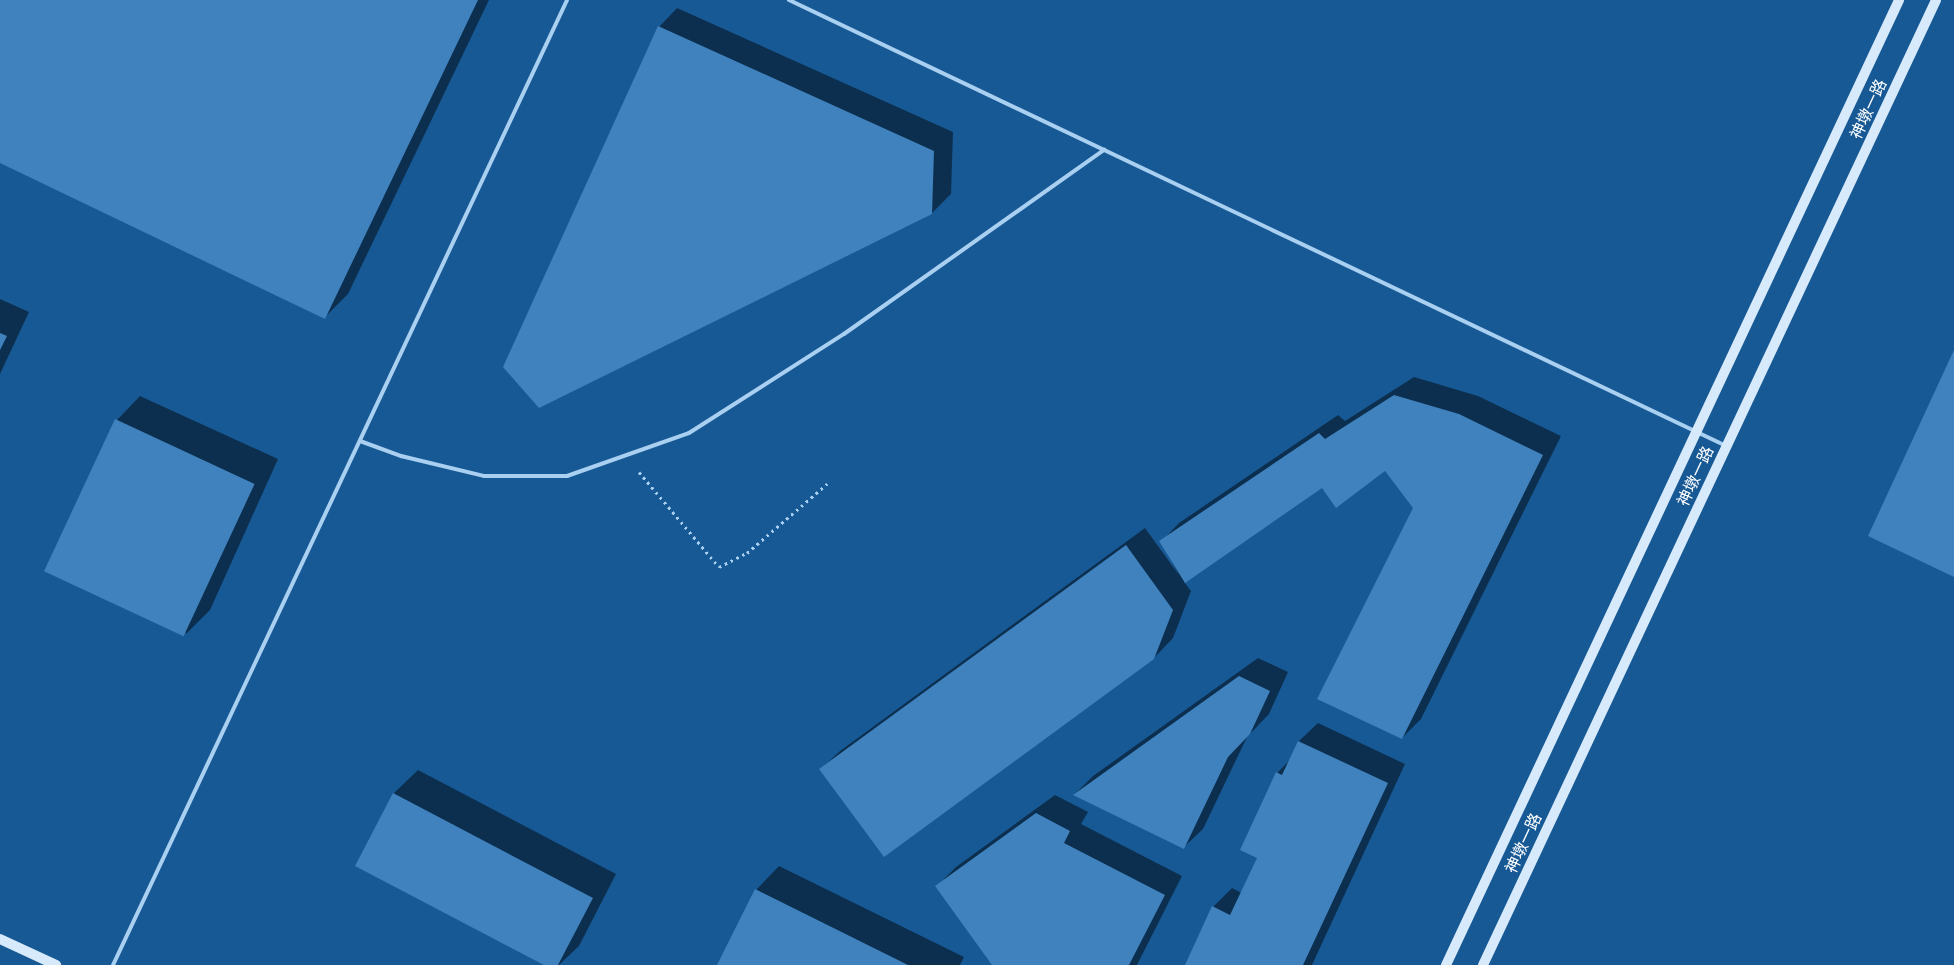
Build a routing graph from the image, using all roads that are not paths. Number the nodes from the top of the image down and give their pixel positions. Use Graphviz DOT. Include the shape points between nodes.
graph roads {
  1 [pos="567,0"];
  2 [pos="789,0"];
  3 [pos="1899,0"];
  4 [pos="1936,0"];
  5 [pos="1104,150"];
  6 [pos="1696,431"];
  7 [pos="360,441"];
  8 [pos="1726,446"];
  9 [pos="0,939"];
  10 [pos="56,965"];
  11 [pos="113,965"];
  12 [pos="1446,965"];
  13 [pos="1482,965"];
  1 -- 7 [label="lane"];
  2 -- 5 [label="lane"];
  3 -- 6 [label="main road, 神墩一路"];
  4 -- 8 [label="main road, 神墩一路"];
  5 -- 6 [label="lane"];
  5 -- 7 [label="lane" via="844,334 689,433 567,476 484,476 401,456"];
  6 -- 8 [label="lane"];
  6 -- 12 [label="main road, 神墩一路"];
  7 -- 11 [label="lane"];
  8 -- 13 [label="main road, 神墩一路"];
  9 -- 10 [label="main road"];
}
